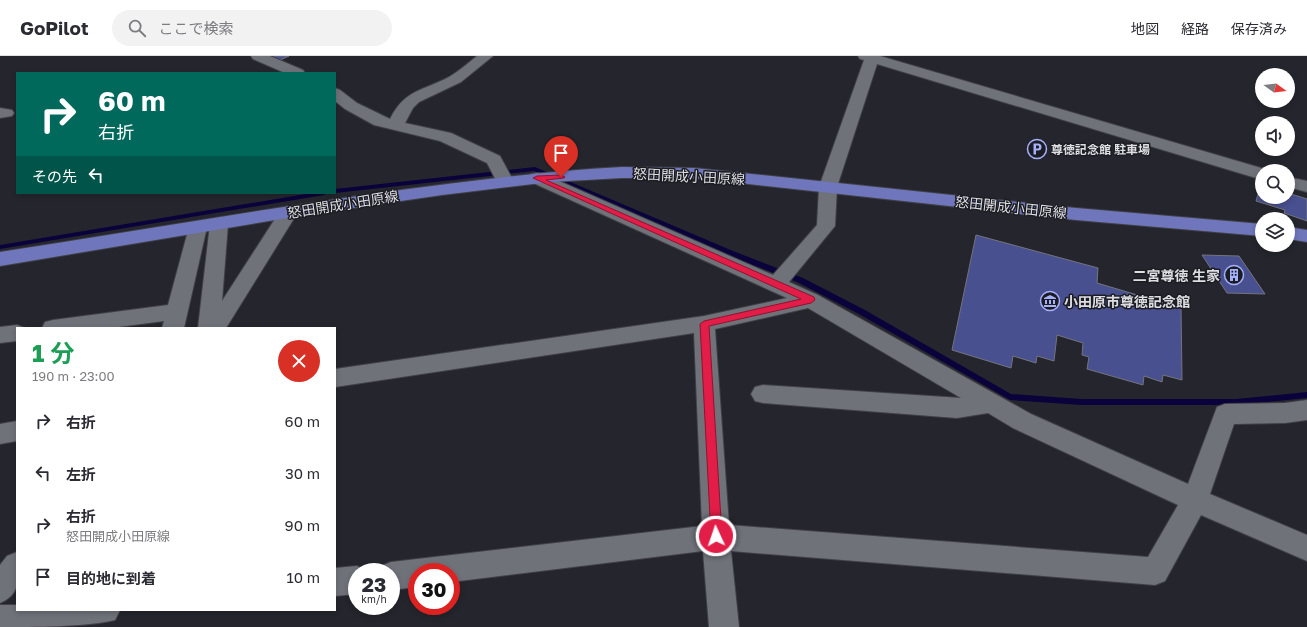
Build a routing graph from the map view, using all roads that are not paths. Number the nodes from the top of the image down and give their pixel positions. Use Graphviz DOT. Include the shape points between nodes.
graph roads {
  1 [pos="258,56"];
  2 [pos="486,56"];
  3 [pos="869,57"];
  4 [pos="296,72"];
  5 [pos="336,94"];
  6 [pos="395,126"];
  7 [pos="1255,172"];
  8 [pos="537,178"];
  9 [pos="505,182"];
  10 [pos="1295,184"];
  11 [pos="828,187"];
  12 [pos="1307,187"];
  13 [pos="288,212"];
  14 [pos="219,224"];
  15 [pos="198,227"];
  16 [pos="1255,229"];
  17 [pos="1295,234"];
  18 [pos="1307,236"];
  19 [pos="0,259"];
  20 [pos="776,284"];
  21 [pos="811,300"];
  22 [pos="176,320"];
  23 [pos="704,324"];
  24 [pos="68,327"];
  25 [pos="209,327"];
  26 [pos="216,327"];
  27 [pos="16,333"];
  28 [pos="0,335"];
  29 [pos="336,378"];
  30 [pos="763,394"];
  31 [pos="991,403"];
  32 [pos="1307,410"];
  33 [pos="16,431"];
  34 [pos="0,434"];
  35 [pos="1195,500"];
  36 [pos="716,536"];
  37 [pos="1307,548"];
  38 [pos="16,566"];
  39 [pos="460,567"];
  40 [pos="348,581"];
  41 [pos="336,582"];
  42 [pos="0,589"];
  43 [pos="95,611"];
  44 [pos="18,619"];
  45 [pos="724,627"];
  1 -- 4 [label="street"];
  2 -- 6 [label="street" via="456,79 415,96 401,111"];
  3 -- 7 [label="street"];
  3 -- 11 [label="street"];
  5 -- 6 [label="street" via="351,106 380,122"];
  6 -- 9 [label="street" via="445,137 494,160"];
  8 -- 9 [label="main road, 怒田開成小田原線"];
  8 -- 11 [label="main road, 怒田開成小田原線" via="623,172 668,172"];
  8 -- 20 [label="street"];
  9 -- 13 [label="main road, 怒田開成小田原線"];
  10 -- 12 [label="street"];
  11 -- 16 [label="main road, 怒田開成小田原線" via="1076,214"];
  11 -- 20 [label="street" via="826,226"];
  13 -- 14 [label="main road, 怒田開成小田原線"];
  13 -- 26 [label="street"];
  14 -- 15 [label="main road, 怒田開成小田原線"];
  14 -- 25 [label="street"];
  15 -- 19 [label="main road, 怒田開成小田原線"];
  15 -- 22 [label="street"];
  17 -- 18 [label="main road"];
  20 -- 21 [label="street"];
  21 -- 23 [label="street"];
  21 -- 31 [label="street"];
  22 -- 24 [label="street"];
  23 -- 29 [label="street"];
  23 -- 36 [label="street"];
  27 -- 28 [label="street"];
  30 -- 31 [label="street" via="957,408"];
  31 -- 35 [label="street" via="1022,421"];
  32 -- 35 [label="street" via="1225,414"];
  33 -- 34 [label="street"];
  35 -- 36 [label="street" via="1155,571"];
  35 -- 37 [label="street"];
  36 -- 39 [label="street"];
  36 -- 45 [label="street"];
  38 -- 42 [label="street"];
  40 -- 41 [label="street"];
  43 -- 44 [label="street"];
}
